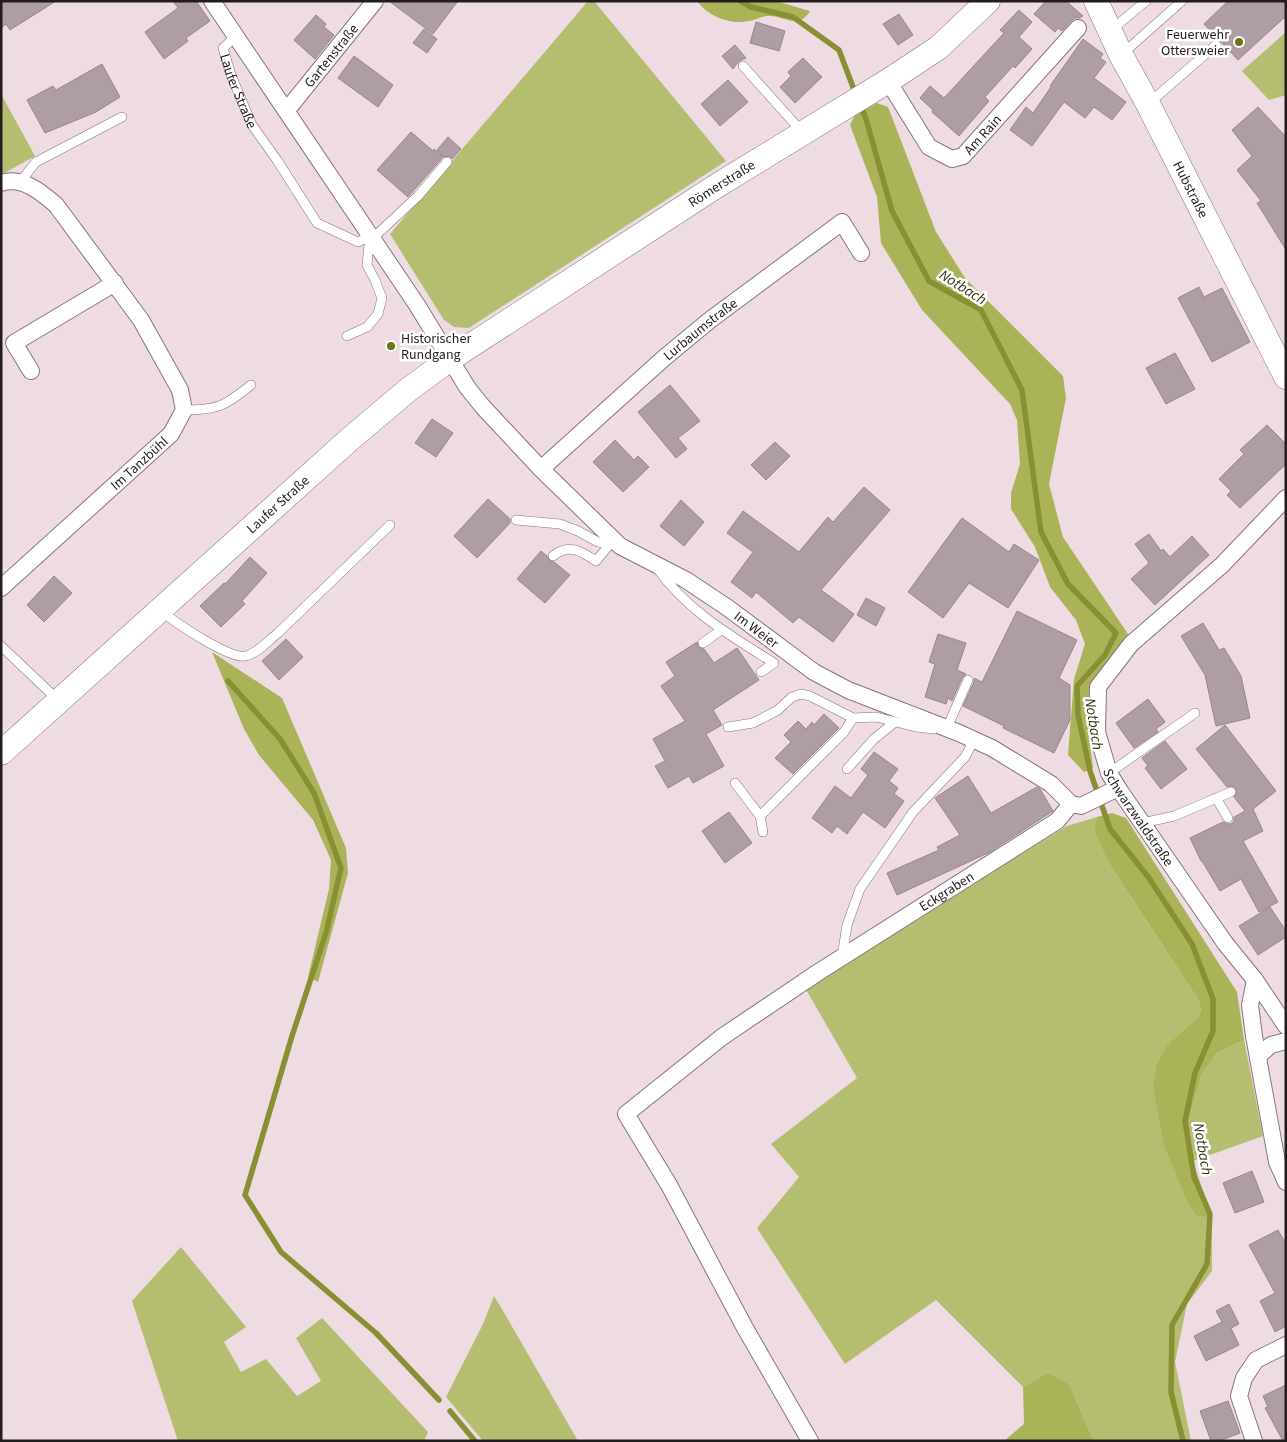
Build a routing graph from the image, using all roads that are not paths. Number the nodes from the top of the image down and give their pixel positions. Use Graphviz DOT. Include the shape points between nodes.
graph roads {
  1 [pos="212,1"];
  2 [pos="375,1"];
  3 [pos="988,1"];
  4 [pos="1096,1"];
  5 [pos="1146,1"];
  6 [pos="1182,1"];
  7 [pos="1078,28"];
  8 [pos="1110,32"];
  9 [pos="235,37"];
  10 [pos="1216,45"];
  11 [pos="1121,55"];
  12 [pos="743,66"];
  13 [pos="880,85"];
  14 [pos="1148,104"];
  15 [pos="287,110"];
  16 [pos="122,116"];
  17 [pos="803,133"];
  18 [pos="447,162"];
  19 [pos="20,182"];
  20 [pos="1,183"];
  21 [pos="371,238"];
  22 [pos="860,253"];
  23 [pos="115,283"];
  24 [pos="347,336"];
  25 [pos="8,346"];
  26 [pos="450,359"];
  27 [pos="31,371"];
  28 [pos="1286,377"];
  29 [pos="251,386"];
  30 [pos="184,410"];
  31 [pos="542,469"];
  32 [pos="1286,498"];
  33 [pos="516,520"];
  34 [pos="390,525"];
  35 [pos="615,545"];
  36 [pos="553,556"];
  37 [pos="654,563"];
  38 [pos="1,588"];
  39 [pos="160,610"];
  40 [pos="721,630"];
  41 [pos="703,643"];
  42 [pos="1,646"];
  43 [pos="761,672"];
  44 [pos="968,680"];
  45 [pos="59,701"];
  46 [pos="1195,713"];
  47 [pos="853,718"];
  48 [pos="895,722"];
  49 [pos="728,727"];
  50 [pos="953,730"];
  51 [pos="974,740"];
  52 [pos="1,753"];
  53 [pos="847,769"];
  54 [pos="1109,773"];
  55 [pos="735,783"];
  56 [pos="1112,791"];
  57 [pos="1230,792"];
  58 [pos="1216,798"];
  59 [pos="1076,805"];
  60 [pos="760,816"];
  61 [pos="1228,818"];
  62 [pos="1143,823"];
  63 [pos="763,832"];
  64 [pos="842,957"];
  65 [pos="1255,980"];
  66 [pos="1286,1026"];
  67 [pos="1286,1041"];
  68 [pos="1258,1056"];
  69 [pos="1286,1182"];
  70 [pos="1286,1345"];
  71 [pos="810,1441"];
  72 [pos="1254,1441"];
  1 -- 9 [label="street, Laufer Straße"];
  2 -- 15 [label="street, Gartenstraße"];
  3 -- 13 [label="main road, Römerstraße" via="938,48"];
  4 -- 8 [label="main road, Hubstraße"];
  5 -- 8 [label="lane"];
  6 -- 11 [label="lane"];
  7 -- 13 [label="street, Am Rain" via="962,156 952,159 929,147"];
  8 -- 11 [label="main road, Hubstraße"];
  9 -- 15 [label="street, Laufer Straße"];
  9 -- 21 [label="lane, Laufer Straße" via="223,48 230,75 252,125 317,223 358,242"];
  10 -- 14 [label="lane"];
  11 -- 14 [label="main road, Hubstraße"];
  12 -- 17 [label="lane"];
  13 -- 17 [label="main road, Römerstraße"];
  14 -- 28 [label="main road, Hubstraße"];
  15 -- 21 [label="street, Laufer Straße"];
  16 -- 19 [label="lane" via="36,162"];
  17 -- 26 [label="main road, Römerstraße" via="709,190"];
  18 -- 21 [label="lane" via="418,196"];
  19 -- 20 [label="street"];
  19 -- 23 [label="street" via="40,191 56,205"];
  21 -- 24 [label="lane" via="367,265 382,298 378,314 368,327"];
  21 -- 26 [label="street, Laufer Straße"];
  22 -- 31 [label="street, Lurbaumstraße" via="842,222 710,320"];
  23 -- 25 [label="street"];
  23 -- 30 [label="street" via="141,320 180,390"];
  25 -- 27 [label="street"];
  26 -- 31 [label="street, Im Weier" via="483,407"];
  26 -- 39 [label="main road, Laufer Straße" via="350,439"];
  29 -- 30 [label="lane" via="230,402 207,410"];
  30 -- 38 [label="street, Im Tanzbühl" via="171,434"];
  31 -- 35 [label="street, Im Weier"];
  32 -- 54 [label="street, Schwarzwaldstraße" via="1222,565 1131,644 1098,687 1097,732"];
  33 -- 35 [label="lane" via="560,524 598,542"];
  34 -- 39 [label="lane" via="278,633 260,649 245,656 232,654 174,622"];
  35 -- 36 [label="lane" via="596,561 580,550 569,548"];
  35 -- 37 [label="street, Im Weier"];
  37 -- 40 [label="lane" via="667,583"];
  37 -- 50 [label="street, Im Weier" via="728,608 814,672 848,690"];
  39 -- 45 [label="main road, Laufer Straße"];
  40 -- 41 [label="lane"];
  40 -- 43 [label="lane" via="774,663"];
  42 -- 45 [label="lane"];
  44 -- 50 [label="lane"];
  45 -- 52 [label="main road, Laufer Straße"];
  46 -- 54 [label="lane"];
  47 -- 48 [label="lane" via="876,717"];
  47 -- 49 [label="lane" via="801,694 753,723"];
  47 -- 60 [label="lane" via="844,732"];
  48 -- 50 [label="lane"];
  48 -- 53 [label="lane" via="874,739"];
  50 -- 51 [label="street, Im Weier"];
  51 -- 59 [label="street, Im Weier" via="1051,784"];
  51 -- 64 [label="lane" via="965,757 913,812 860,889 847,925"];
  54 -- 56 [label="street, Schwarzwaldstraße"];
  55 -- 60 [label="lane"];
  56 -- 59 [label="street"];
  56 -- 62 [label="street, Schwarzwaldstraße"];
  57 -- 58 [label="lane"];
  58 -- 61 [label="lane"];
  58 -- 62 [label="lane" via="1174,816"];
  59 -- 64 [label="street, Eckgraben" via="1058,822"];
  60 -- 63 [label="lane"];
  62 -- 65 [label="street, Schwarzwaldstraße" via="1225,943"];
  64 -- 71 [label="street, Eckgraben" via="722,1037 626,1114 669,1185"];
  65 -- 66 [label="street, Schwarzwaldstraße"];
  65 -- 68 [label="street" via="1250,1005"];
  67 -- 68 [label="street" via="1270,1045"];
  68 -- 69 [label="street" via="1276,1162"];
  70 -- 72 [label="street" via="1256,1360 1244,1378 1239,1396"];
}
